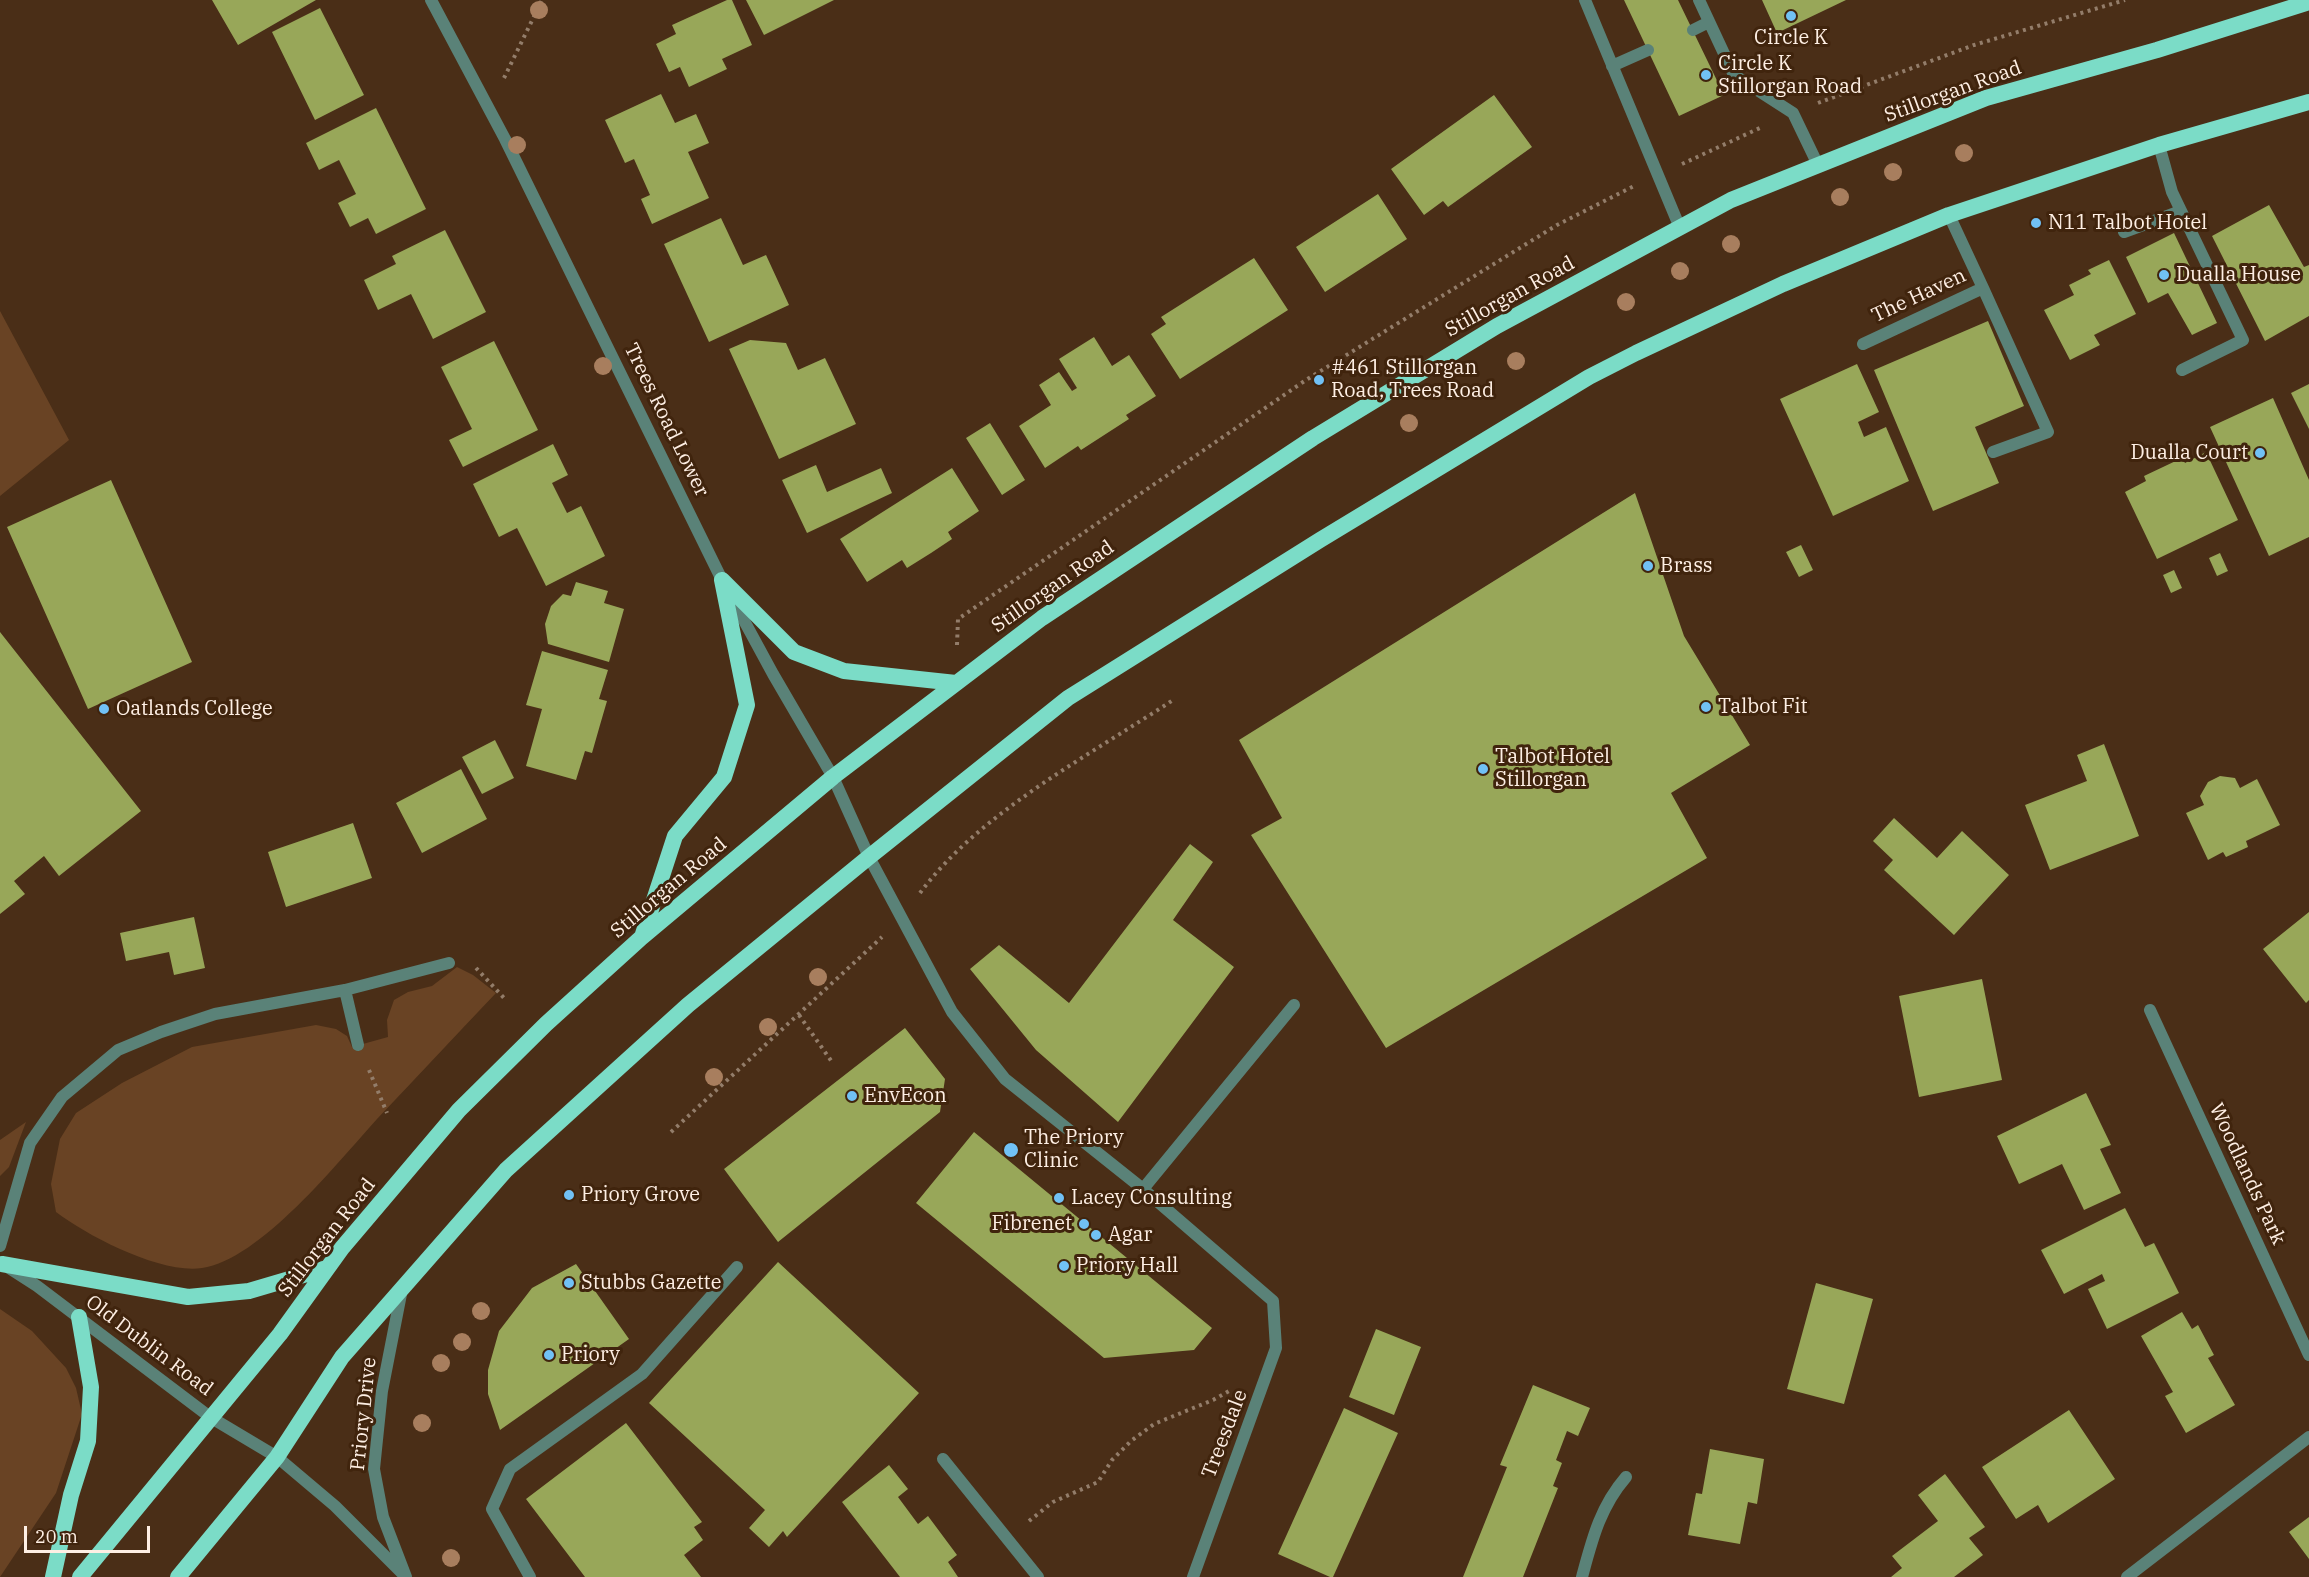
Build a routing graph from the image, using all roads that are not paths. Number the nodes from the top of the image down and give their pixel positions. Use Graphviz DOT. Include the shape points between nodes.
graph roads {
  1 [pos="431,0"];
  2 [pos="1585,0"];
  3 [pos="1699,0"];
  4 [pos="2309,2"];
  5 [pos="1710,22"];
  6 [pos="1693,30"];
  7 [pos="1648,50"];
  8 [pos="1612,66"];
  9 [pos="2309,102"];
  10 [pos="2159,145"];
  11 [pos="1818,165"];
  12 [pos="2181,211"];
  13 [pos="1949,215"];
  14 [pos="1680,228"];
  15 [pos="2124,232"];
  16 [pos="1983,288"];
  17 [pos="1863,344"];
  18 [pos="2182,370"];
  19 [pos="1993,452"];
  20 [pos="722,580"];
  21 [pos="956,683"];
  22 [pos="833,777"];
  23 [pos="869,856"];
  24 [pos="642,937"];
  25 [pos="448,963"];
  26 [pos="345,990"];
  27 [pos="1294,1005"];
  28 [pos="2150,1010"];
  29 [pos="358,1045"];
  30 [pos="1143,1189"];
  31 [pos="0,1246"];
  32 [pos="1,1263"];
  33 [pos="737,1267"];
  34 [pos="327,1268"];
  35 [pos="402,1288"];
  36 [pos="79,1317"];
  37 [pos="2309,1355"];
  38 [pos="210,1417"];
  39 [pos="2309,1437"];
  40 [pos="277,1457"];
  41 [pos="943,1459"];
  42 [pos="1626,1477"];
  43 [pos="53,1577"];
  44 [pos="80,1577"];
  45 [pos="178,1577"];
  46 [pos="406,1577"];
  47 [pos="531,1577"];
  48 [pos="1038,1577"];
  49 [pos="1193,1577"];
  50 [pos="1582,1577"];
  51 [pos="2127,1577"];
  1 -- 20 [label="street, Trees Road Lower"];
  2 -- 8 [label="street"];
  3 -- 5 [label="street"];
  4 -- 11 [label="highway, Stillorgan Road" via="1986,98"];
  5 -- 6 [label="street"];
  5 -- 11 [label="street" via="1734,75 1793,113"];
  7 -- 8 [label="street"];
  8 -- 14 [label="street"];
  9 -- 10 [label="highway"];
  10 -- 12 [label="street"];
  10 -- 13 [label="highway"];
  11 -- 14 [label="highway, Stillorgan Road" via="1731,200"];
  12 -- 15 [label="street"];
  12 -- 18 [label="street" via="2243,340"];
  13 -- 16 [label="street, The Haven"];
  13 -- 23 [label="highway" via="1783,284 1589,377 1068,698"];
  14 -- 21 [label="highway, Stillorgan Road" via="1497,326 1313,438 1042,618"];
  16 -- 17 [label="street, The Haven"];
  16 -- 19 [label="street" via="2048,432"];
  20 -- 21 [label="highway" via="794,652 844,672"];
  20 -- 22 [label="street, Trees Road Lower"];
  20 -- 24 [label="highway" via="747,705 724,777 675,836"];
  21 -- 22 [label="highway, Stillorgan Road"];
  22 -- 23 [label="street, Trees Road Lower"];
  22 -- 24 [label="highway, Stillorgan Road"];
  23 -- 30 [label="street" via="952,1012 1005,1079"];
  23 -- 35 [label="highway" via="688,1005 506,1170"];
  24 -- 34 [label="highway, Stillorgan Road" via="459,1110"];
  25 -- 26 [label="street"];
  26 -- 29 [label="street"];
  26 -- 31 [label="street" via="215,1014 118,1050 62,1097 30,1143"];
  27 -- 30 [label="street"];
  28 -- 37 [label="street, Woodlands Park"];
  30 -- 49 [label="street, Treesdale" via="1273,1301 1276,1348"];
  32 -- 34 [label="highway" via="188,1297 249,1291"];
  32 -- 36 [label="street, Old Dublin Road"];
  33 -- 47 [label="street" via="642,1374 510,1469 492,1509"];
  34 -- 38 [label="highway, Stillorgan Road" via="280,1334"];
  35 -- 40 [label="highway" via="342,1357"];
  35 -- 46 [label="street, Priory Drive" via="382,1391 374,1468 383,1517"];
  36 -- 38 [label="street, Old Dublin Road"];
  36 -- 43 [label="highway" via="91,1387 88,1441 71,1495"];
  38 -- 40 [label="street, Old Dublin Road"];
  38 -- 44 [label="highway, Stillorgan Road"];
  39 -- 51 [label="street"];
  40 -- 45 [label="highway"];
  40 -- 46 [label="street, Priory Drive" via="335,1506"];
  41 -- 48 [label="street"];
  42 -- 50 [label="street" via="1610,1496 1596,1525"];
}
